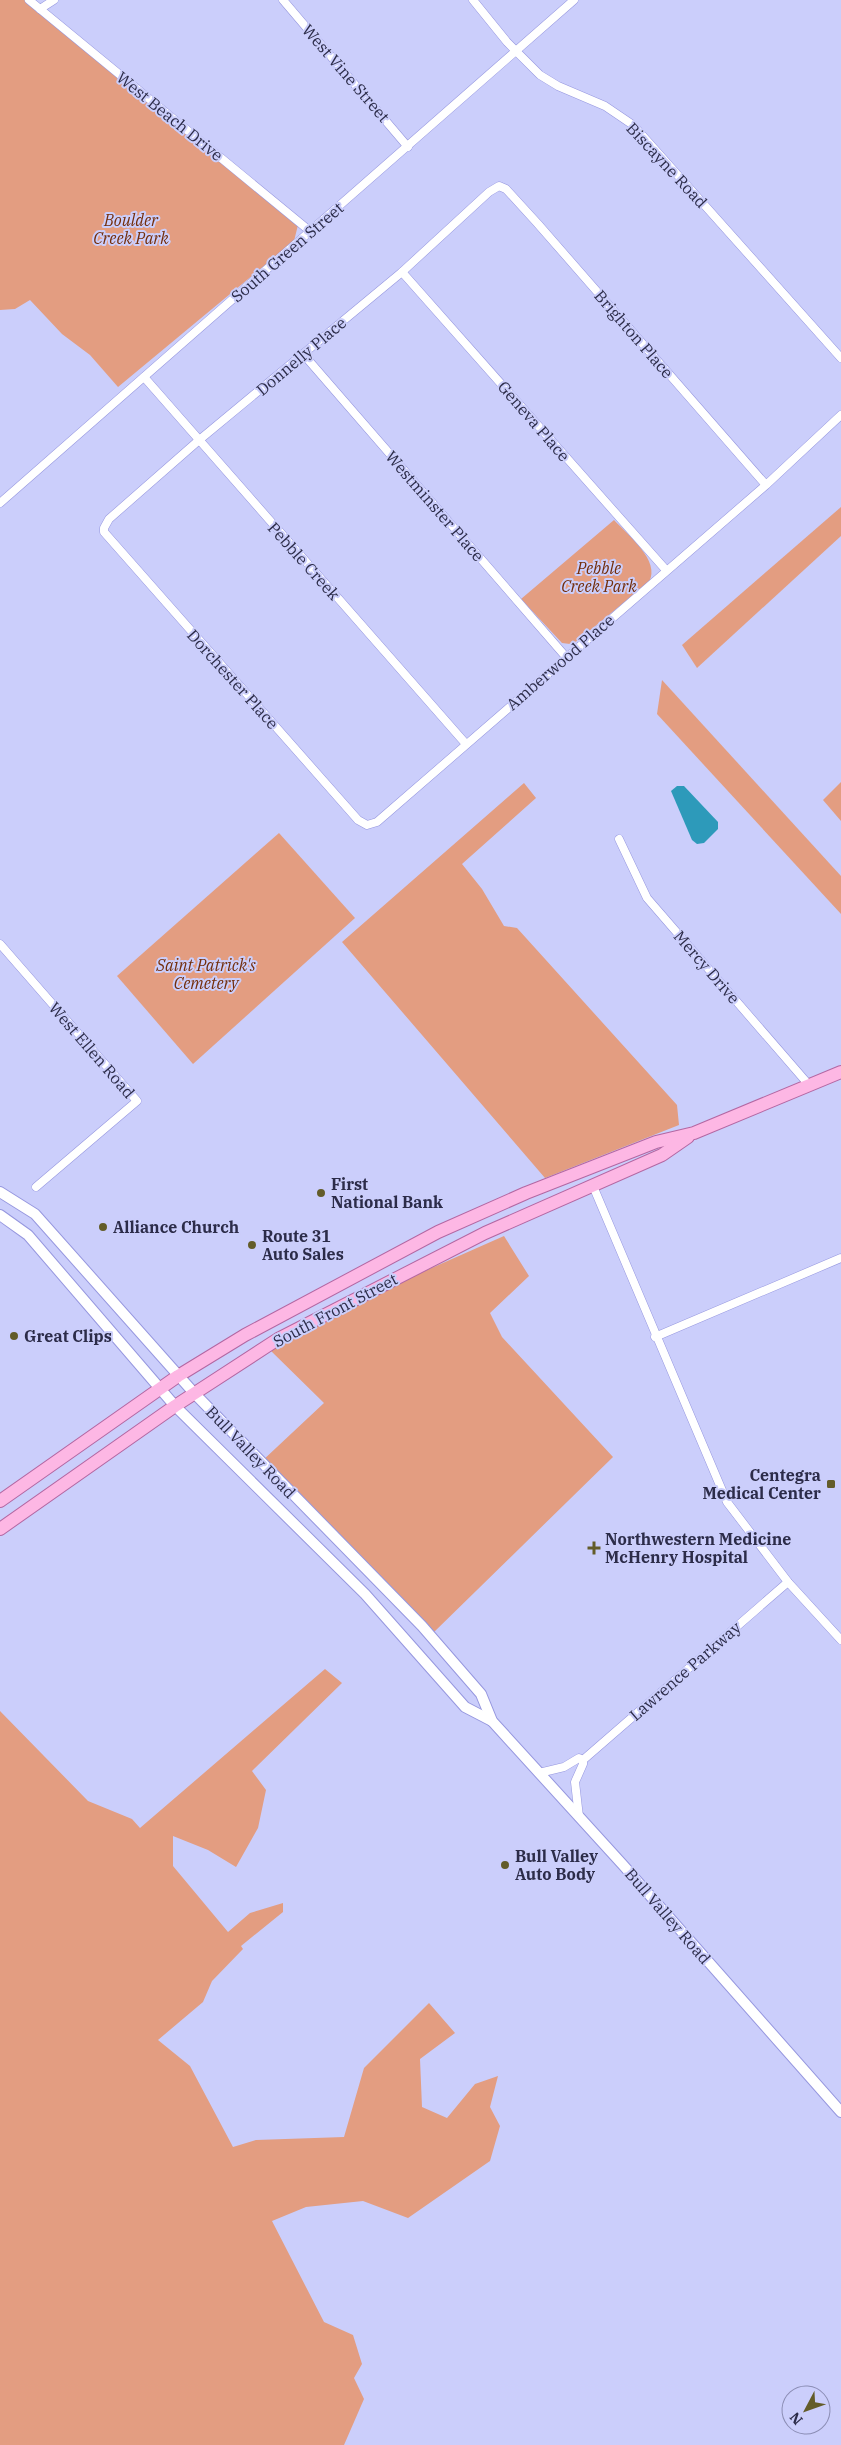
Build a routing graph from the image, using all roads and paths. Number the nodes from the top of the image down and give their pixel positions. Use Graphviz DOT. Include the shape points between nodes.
graph roads {
  1 [pos="29,0"];
  2 [pos="54,0"];
  3 [pos="283,0"];
  4 [pos="472,0"];
  5 [pos="574,0"];
  6 [pos="40,9"];
  7 [pos="516,51"];
  8 [pos="408,147"];
  9 [pos="499,186"];
  10 [pos="311,232"];
  11 [pos="402,272"];
  12 [pos="304,355"];
  13 [pos="841,358"];
  14 [pos="144,378"];
  15 [pos="841,416"];
  16 [pos="198,441"];
  17 [pos="766,485"];
  18 [pos="0,503"];
  19 [pos="104,528"];
  20 [pos="666,570"];
  21 [pos="566,657"];
  22 [pos="466,744"];
  23 [pos="368,826"];
  24 [pos="619,839"];
  25 [pos="0,944"];
  26 [pos="841,1072"];
  27 [pos="809,1085"];
  28 [pos="694,1133"];
  29 [pos="593,1186"];
  30 [pos="36,1187"];
  31 [pos="0,1192"];
  32 [pos="0,1214"];
  33 [pos="841,1258"];
  34 [pos="656,1337"];
  35 [pos="178,1376"];
  36 [pos="160,1389"];
  37 [pos="194,1393"];
  38 [pos="175,1406"];
  39 [pos="0,1501"];
  40 [pos="0,1529"];
  41 [pos="788,1582"];
  42 [pos="841,1640"];
  43 [pos="492,1721"];
  44 [pos="583,1760"];
  45 [pos="539,1773"];
  46 [pos="579,1817"];
  47 [pos="841,2112"];
  1 -- 6 [label="street, West Beach Drive"];
  2 -- 6 [label="street"];
  3 -- 8 [label="street, West Vine Street"];
  4 -- 7 [label="street, Biscayne Road"];
  5 -- 7 [label="street, South Green Street"];
  6 -- 10 [label="street, West Beach Drive"];
  7 -- 8 [label="street, South Green Street"];
  7 -- 13 [label="street, Biscayne Road" via="540,75 605,106 633,125"];
  8 -- 10 [label="street, South Green Street"];
  9 -- 11 [label="street, Donnelly Place"];
  9 -- 17 [label="street, Brighton Place" via="506,189 538,224"];
  10 -- 14 [label="street, South Green Street"];
  11 -- 12 [label="street, Donnelly Place"];
  11 -- 20 [label="street, Geneva Place"];
  12 -- 16 [label="street, Donnelly Place"];
  12 -- 21 [label="street, Westminster Place"];
  14 -- 16 [label="street, Pebble Creek"];
  14 -- 18 [label="street, South Green Street"];
  15 -- 17 [label="street, Amberwood Place"];
  16 -- 19 [label="street, Donnelly Place" via="109,519"];
  16 -- 22 [label="street, Pebble Creek"];
  17 -- 20 [label="street, Amberwood Place"];
  19 -- 23 [label="street, Dorchester Place" via="107,537 358,820"];
  20 -- 21 [label="street, Amberwood Place"];
  21 -- 22 [label="street, Amberwood Place"];
  22 -- 23 [label="street, Amberwood Place" via="377,822"];
  24 -- 27 [label="street, Mercy Drive" via="647,898"];
  25 -- 30 [label="street, West Ellen Road" via="136,1101"];
  26 -- 27 [label="main road, South Front Street"];
  27 -- 28 [label="main road, South Front Street"];
  28 -- 29 [label="main road, South Front Street" via="662,1155"];
  28 -- 35 [label="main road, South Front Street" via="656,1142 438,1232 246,1334"];
  29 -- 34 [label="street"];
  29 -- 37 [label="main road, South Front Street" via="486,1233 342,1305 278,1339"];
  31 -- 35 [label="street, Bull Valley Road" via="35,1214"];
  32 -- 36 [label="street, Bull Valley Road" via="28,1235"];
  33 -- 34 [label="street"];
  34 -- 41 [label="street" via="726,1502"];
  35 -- 36 [label="main road, South Front Street"];
  35 -- 37 [label="street, Bull Valley Road"];
  36 -- 38 [label="street, Bull Valley Road"];
  36 -- 39 [label="main road, South Front Street"];
  37 -- 38 [label="main road, South Front Street"];
  37 -- 43 [label="street, Bull Valley Road" via="422,1626 481,1694"];
  38 -- 40 [label="main road, South Front Street"];
  38 -- 43 [label="street, Bull Valley Road" via="365,1594 465,1707"];
  41 -- 42 [label="street"];
  41 -- 44 [label="street, Lawrence Parkway"];
  43 -- 45 [label="street, Bull Valley Road"];
  44 -- 45 [label="street, Lawrence Parkway" via="579,1758 564,1767"];
  44 -- 46 [label="street" via="575,1782"];
  45 -- 46 [label="street, Bull Valley Road"];
  46 -- 47 [label="street, Bull Valley Road"];
}
